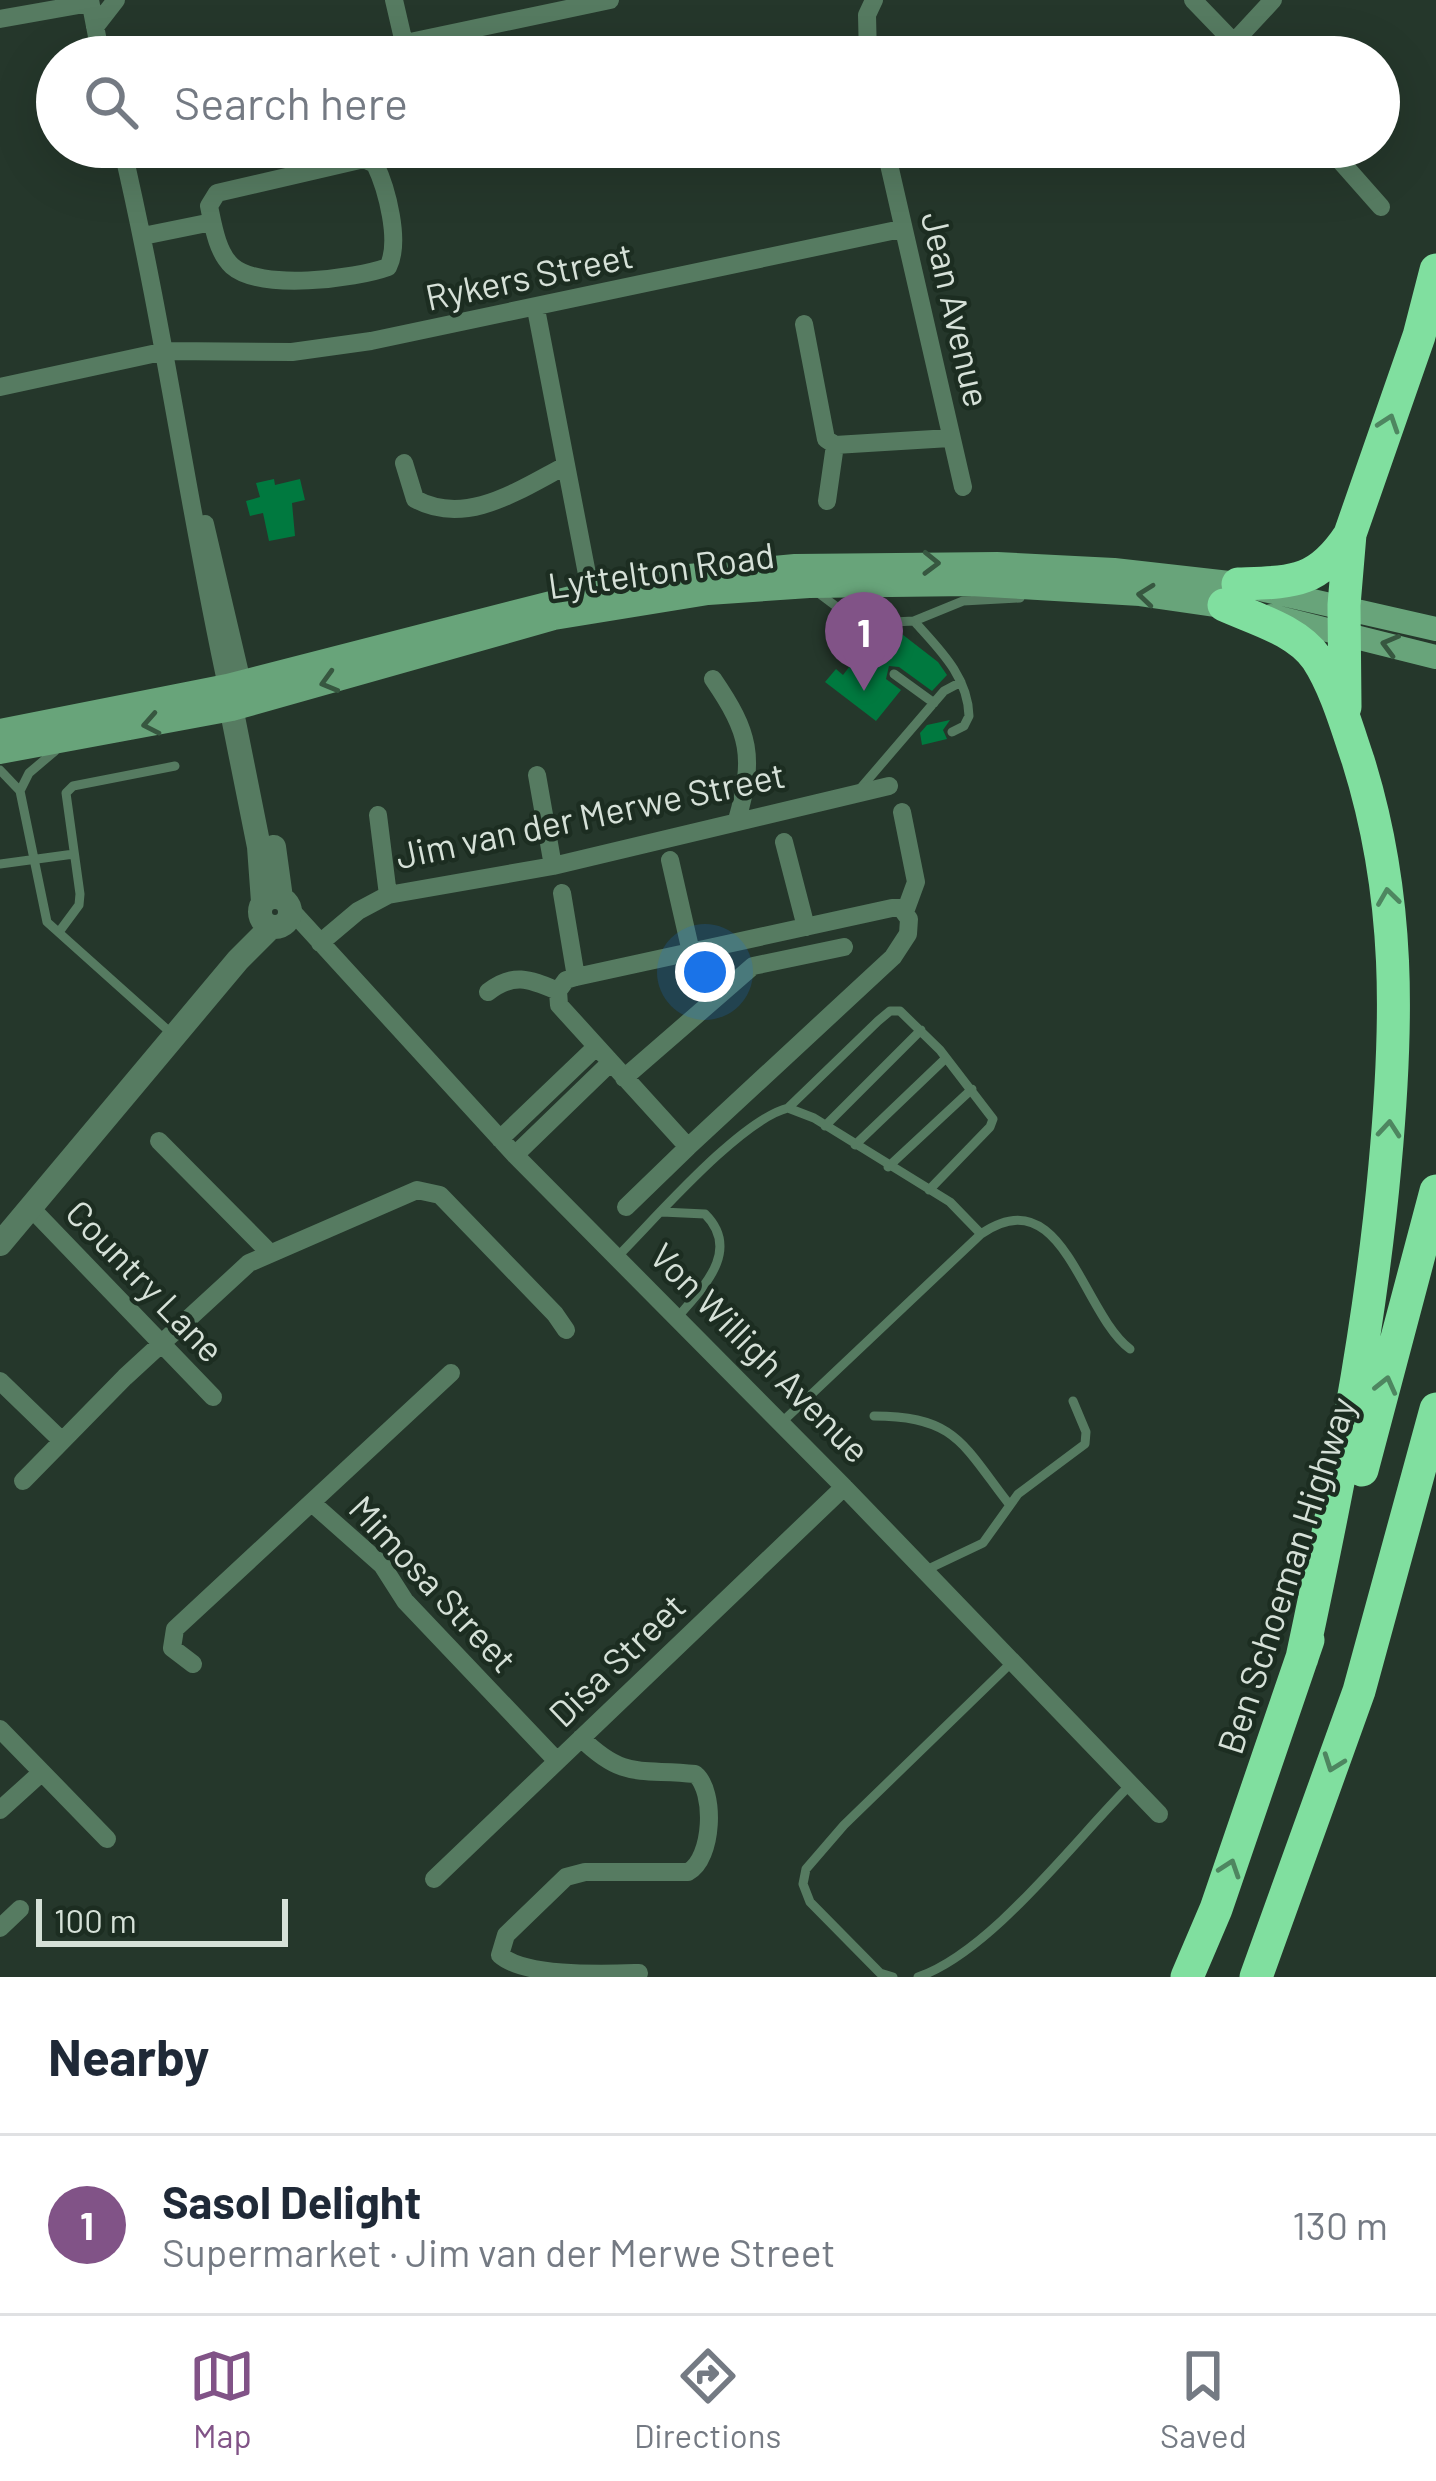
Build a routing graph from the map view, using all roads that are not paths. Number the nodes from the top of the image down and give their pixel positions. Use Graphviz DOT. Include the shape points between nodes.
graph roads {
  1 [pos="116,0"];
  2 [pos="394,0"];
  3 [pos="610,0"];
  4 [pos="874,0"];
  5 [pos="1193,0"];
  6 [pos="1273,0"];
  7 [pos="90,1"];
  8 [pos="0,19"];
  9 [pos="94,27"];
  10 [pos="96,36"];
  11 [pos="402,36"];
  12 [pos="438,36"];
  13 [pos="868,36"];
  14 [pos="1228,36"];
  15 [pos="1249,36"];
  16 [pos="127,168"];
  17 [pos="323,168"];
  18 [pos="377,168"];
  19 [pos="889,168"];
  20 [pos="1347,168"];
  21 [pos="1382,206"];
  22 [pos="212,222"];
  23 [pos="901,229"];
  24 [pos="143,236"];
  25 [pos="1436,270"];
  26 [pos="536,309"];
  27 [pos="804,324"];
  28 [pos="166,351"];
  29 [pos="0,387"];
  30 [pos="950,438"];
  31 [pos="836,445"];
  32 [pos="404,463"];
  33 [pos="566,466"];
  34 [pos="963,487"];
  35 [pos="827,501"];
  36 [pos="1350,534"];
  37 [pos="809,586"];
  38 [pos="1085,590"];
  39 [pos="1231,594"];
  40 [pos="592,601"];
  41 [pos="1344,619"];
  42 [pos="865,622"];
  43 [pos="914,622"];
  44 [pos="1436,628"];
  45 [pos="1436,657"];
  46 [pos="871,658"];
  47 [pos="894,674"];
  48 [pos="713,679"];
  49 [pos="961,682"];
  50 [pos="237,696"];
  51 [pos="934,703"];
  52 [pos="1347,727"];
  53 [pos="0,731"];
  54 [pos="952,732"];
  55 [pos="921,739"];
  56 [pos="70,740"];
  57 [pos="902,741"];
  58 [pos="0,752"];
  59 [pos="175,766"];
  60 [pos="0,770"];
  61 [pos="537,776"];
  62 [pos="890,786"];
  63 [pos="20,791"];
  64 [pos="858,793"];
  65 [pos="902,812"];
  66 [pos="378,815"];
  67 [pos="737,820"];
  68 [pos="784,842"];
  69 [pos="74,854"];
  70 [pos="670,860"];
  71 [pos="32,861"];
  72 [pos="0,863"];
  73 [pos="553,866"];
  74 [pos="562,893"];
  75 [pos="388,895"];
  76 [pos="905,912"];
  77 [pos="275,913"];
  78 [pos="806,927"];
  79 [pos="59,932"];
  80 [pos="317,940"];
  81 [pos="844,946"];
  82 [pos="691,952"];
  83 [pos="576,977"];
  84 [pos="558,991"];
  85 [pos="488,992"];
  86 [pos="921,1030"];
  87 [pos="175,1036"];
  88 [pos="596,1047"];
  89 [pos="946,1058"];
  90 [pos="610,1063"];
  91 [pos="624,1078"];
  92 [pos="972,1089"];
  93 [pos="788,1108"];
  94 [pos="825,1126"];
  95 [pos="500,1139"];
  96 [pos="159,1141"];
  97 [pos="855,1145"];
  98 [pos="688,1147"];
  99 [pos="515,1154"];
  100 [pos="888,1167"];
  101 [pos="928,1190"];
  102 [pos="1436,1191"];
  103 [pos="626,1207"];
  104 [pos="31,1208"];
  105 [pos="662,1212"];
  106 [pos="981,1234"];
  107 [pos="0,1244"];
  108 [pos="269,1252"];
  109 [pos="617,1257"];
  110 [pos="677,1318"];
  111 [pos="566,1330"];
  112 [pos="162,1342"];
  113 [pos="1130,1349"];
  114 [pos="451,1373"];
  115 [pos="0,1381"];
  116 [pos="213,1397"];
  117 [pos="1073,1401"];
  118 [pos="1436,1408"];
  119 [pos="874,1416"];
  120 [pos="781,1423"];
  121 [pos="61,1440"];
  122 [pos="1436,1444"];
  123 [pos="23,1481"];
  124 [pos="844,1487"];
  125 [pos="312,1503"];
  126 [pos="1009,1504"];
  127 [pos="925,1570"];
  128 [pos="1302,1658"];
  129 [pos="1012,1662"];
  130 [pos="193,1664"];
  131 [pos="1359,1691"];
  132 [pos="0,1729"];
  133 [pos="581,1738"];
  134 [pos="557,1761"];
  135 [pos="42,1772"];
  136 [pos="1131,1785"];
  137 [pos="0,1810"];
  138 [pos="1159,1814"];
  139 [pos="107,1839"];
  140 [pos="434,1879"];
  141 [pos="20,1909"];
  142 [pos="0,1928"];
  143 [pos="639,1973"];
  144 [pos="893,1977"];
  145 [pos="918,1977"];
  146 [pos="1187,1977"];
  147 [pos="1256,1977"];
  1 -- 9 [label="street"];
  2 -- 11 [label="street"];
  3 -- 12 [label="street"];
  4 -- 13 [label="street"];
  5 -- 14 [label="street"];
  6 -- 15 [label="street"];
  7 -- 8 [label="street"];
  7 -- 9 [label="street"];
  9 -- 10 [label="street"];
  16 -- 24 [label="street"];
  17 -- 22 [label="street" via="224,190 209,206"];
  18 -- 22 [label="street" via="394,249 388,267 372,273 256,278 223,256"];
  19 -- 23 [label="street, Jean Avenue"];
  20 -- 21 [label="street"];
  22 -- 24 [label="street"];
  23 -- 26 [label="street, Rykers Street"];
  23 -- 30 [label="street, Jean Avenue"];
  24 -- 28 [label="street"];
  36 -- 25 [label="highway, one-way"];
  26 -- 28 [label="street, Rykers Street" via="292,352"];
  26 -- 33 [label="street"];
  27 -- 31 [label="street" via="821,428"];
  28 -- 29 [label="street, Rykers Street"];
  28 -- 50 [label="street" via="201,565"];
  30 -- 31 [label="street"];
  30 -- 34 [label="street, Jean Avenue"];
  31 -- 35 [label="street"];
  32 -- 33 [label="street" via="415,499 436,511 504,498"];
  33 -- 40 [label="street"];
  36 -- 39 [label="highway" via="1332,561 1303,578"];
  36 -- 41 [label="highway"];
  37 -- 38 [label="main road, Lyttelton Road"];
  37 -- 40 [label="main road, Lyttelton Road"];
  37 -- 42 [label="lane"];
  39 -- 38 [label="main road, Lyttelton Road, one-way"];
  38 -- 43 [label="lane" via="963,601"];
  40 -- 39 [label="main road, Lyttelton Road, one-way" via="689,576 903,563 1114,570"];
  39 -- 41 [label="main road, Lyttelton Road"];
  39 -- 52 [label="highway" via="1317,660"];
  40 -- 50 [label="main road, Lyttelton Road"];
  41 -- 44 [label="main road"];
  45 -- 41 [label="main road, one-way"];
  41 -- 52 [label="highway"];
  42 -- 43 [label="lane"];
  42 -- 46 [label="lane"];
  43 -- 49 [label="lane"];
  47 -- 51 [label="lane"];
  48 -- 67 [label="street" via="746,739 748,777"];
  49 -- 51 [label="lane"];
  49 -- 54 [label="lane" via="969,716"];
  50 -- 53 [label="main road, Lyttelton Road"];
  50 -- 56 [label="main road, Lyttelton Road, one-way"];
  50 -- 77 [label="street"];
  51 -- 57 [label="lane"];
  128 -- 52 [label="highway, one-way" via="1356,1398 1397,1013 1381,850"];
  55 -- 57 [label="lane"];
  56 -- 58 [label="main road, Lyttelton Road"];
  56 -- 63 [label="lane" via="38,763"];
  57 -- 64 [label="lane"];
  59 -- 69 [label="lane" via="73,786 65,801"];
  60 -- 63 [label="lane"];
  61 -- 73 [label="street"];
  62 -- 64 [label="street, Jim van der Merwe Street"];
  63 -- 71 [label="lane"];
  64 -- 67 [label="street, Jim van der Merwe Street"];
  65 -- 76 [label="street" via="916,882"];
  66 -- 75 [label="street"];
  67 -- 73 [label="street, Jim van der Merwe Street"];
  68 -- 78 [label="street"];
  69 -- 71 [label="lane"];
  69 -- 79 [label="lane" via="79,904"];
  70 -- 82 [label="street"];
  71 -- 72 [label="lane"];
  71 -- 79 [label="lane" via="41,907"];
  73 -- 75 [label="street, Jim van der Merwe Street"];
  74 -- 83 [label="street"];
  75 -- 80 [label="street, Jim van der Merwe Street"];
  76 -- 78 [label="street"];
  76 -- 98 [label="street" via="908,934 893,957"];
  77 -- 80 [label="street, Von Willigh Avenue"];
  77 -- 87 [label="street"];
  78 -- 82 [label="street"];
  79 -- 87 [label="lane"];
  80 -- 95 [label="street, Von Willigh Avenue"];
  81 -- 91 [label="street" via="753,966"];
  82 -- 83 [label="street"];
  83 -- 84 [label="street"];
  84 -- 85 [label="street" via="524,977"];
  84 -- 88 [label="street" via="559,1005"];
  86 -- 89 [label="lane"];
  86 -- 93 [label="lane" via="890,1011"];
  86 -- 94 [label="lane"];
  87 -- 104 [label="street"];
  88 -- 90 [label="street"];
  88 -- 95 [label="street"];
  89 -- 92 [label="lane"];
  89 -- 97 [label="lane"];
  90 -- 91 [label="street"];
  90 -- 99 [label="street"];
  91 -- 98 [label="street"];
  92 -- 100 [label="lane"];
  92 -- 101 [label="lane" via="992,1113 991,1127"];
  93 -- 94 [label="lane"];
  93 -- 105 [label="lane" via="767,1115"];
  94 -- 97 [label="lane"];
  95 -- 99 [label="street, Von Willigh Avenue"];
  96 -- 108 [label="street"];
  97 -- 100 [label="lane"];
  98 -- 103 [label="street"];
  99 -- 109 [label="street, Von Willigh Avenue"];
  100 -- 101 [label="lane"];
  101 -- 106 [label="lane"];
  128 -- 102 [label="highway, Ben Schoeman Highway, one-way" via="1375,1429"];
  104 -- 107 [label="street"];
  104 -- 112 [label="street, Country Lane"];
  105 -- 109 [label="lane"];
  105 -- 110 [label="lane" via="705,1214 722,1242 717,1267"];
  106 -- 113 [label="lane" via="1012,1219 1048,1231 1115,1339"];
  106 -- 120 [label="lane"];
  108 -- 111 [label="street" via="429,1190"];
  108 -- 112 [label="street"];
  109 -- 110 [label="street, Von Willigh Avenue"];
  110 -- 120 [label="street, Von Willigh Avenue"];
  112 -- 116 [label="street, Country Lane"];
  112 -- 121 [label="street"];
  114 -- 125 [label="street"];
  115 -- 121 [label="street"];
  117 -- 126 [label="lane" via="1085,1444"];
  118 -- 131 [label="highway"];
  119 -- 126 [label="lane" via="926,1419 951,1431"];
  120 -- 124 [label="street, Von Willigh Avenue"];
  121 -- 123 [label="street"];
  122 -- 131 [label="highway"];
  124 -- 127 [label="street, Von Willigh Avenue"];
  124 -- 133 [label="street, Disa Street"];
  125 -- 130 [label="street" via="175,1629 172,1648"];
  125 -- 134 [label="street, Mimosa Street" via="382,1565 405,1601"];
  126 -- 127 [label="lane" via="983,1544"];
  127 -- 129 [label="street, Von Willigh Avenue"];
  146 -- 128 [label="highway, Ben Schoeman Highway, one-way"];
  129 -- 136 [label="street, Von Willigh Avenue"];
  129 -- 144 [label="lane" via="806,1869 810,1902"];
  131 -- 147 [label="highway, one-way"];
  132 -- 135 [label="street"];
  133 -- 134 [label="street, Disa Street"];
  133 -- 143 [label="street" via="621,1768 703,1779 706,1854 688,1872 566,1877 506,1935 500,1955 542,1975"];
  134 -- 140 [label="street, Disa Street"];
  135 -- 137 [label="street"];
  135 -- 139 [label="street"];
  136 -- 138 [label="street, Von Willigh Avenue"];
  136 -- 145 [label="lane" via="994,1927 942,1969"];
  141 -- 142 [label="street"];
}
